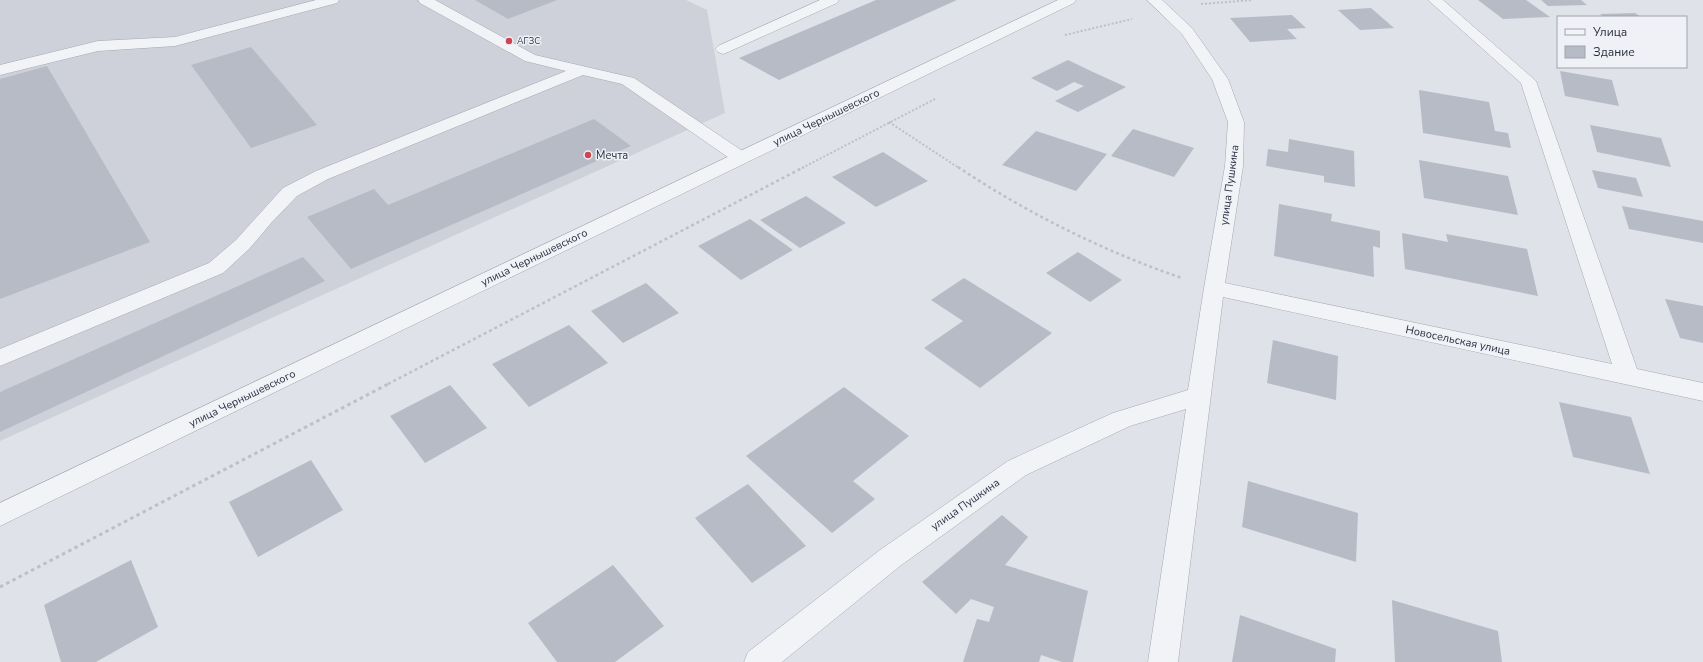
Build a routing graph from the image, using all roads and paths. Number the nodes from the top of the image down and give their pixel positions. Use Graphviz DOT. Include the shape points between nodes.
graph roads {
  1 [pos="332,0"];
  2 [pos="425,0"];
  3 [pos="832,0"];
  4 [pos="1069,0"];
  5 [pos="1253,0"];
  6 [pos="1435,0"];
  7 [pos="1159,5"];
  8 [pos="1059,36"];
  9 [pos="723,49"];
  10 [pos="0,70"];
  11 [pos="582,70"];
  12 [pos="938,97"];
  13 [pos="889,122"];
  14 [pos="741,158"];
  15 [pos="1214,288"];
  16 [pos="0,358"];
  17 [pos="1628,377"];
  18 [pos="1703,392"];
  19 [pos="1199,396"];
  20 [pos="0,515"];
  21 [pos="0,587"];
  22 [pos="759,662"];
  23 [pos="1163,662"];
  1 -- 10 [label="street" via="175,41 98,46"];
  2 -- 11 [label="street" via="530,58"];
  3 -- 9 [label="street"];
  4 -- 14 [label="street, улица Чернышевского"];
  5 -- 7 [label="path"];
  6 -- 17 [label="street" via="1528,81"];
  7 -- 8 [label="path"];
  7 -- 15 [label="street, улица Пушкина" via="1187,31 1220,79 1236,122 1234,166"];
  11 -- 14 [label="street" via="628,81"];
  11 -- 16 [label="street" via="322,175 290,192 243,244 216,268"];
  12 -- 13 [label="path"];
  13 -- 15 [label="path" via="998,194 1069,230 1158,270"];
  13 -- 21 [label="path"];
  14 -- 20 [label="street, улица Чернышевского"];
  15 -- 17 [label="street, Новосельская улица"];
  15 -- 19 [label="street, улица Пушкина"];
  17 -- 18 [label="street, Новосельская улица"];
  19 -- 22 [label="street, улица Пушкина" via="1122,419 1017,468 890,558"];
  19 -- 23 [label="street, улица Пушкина"];
}
